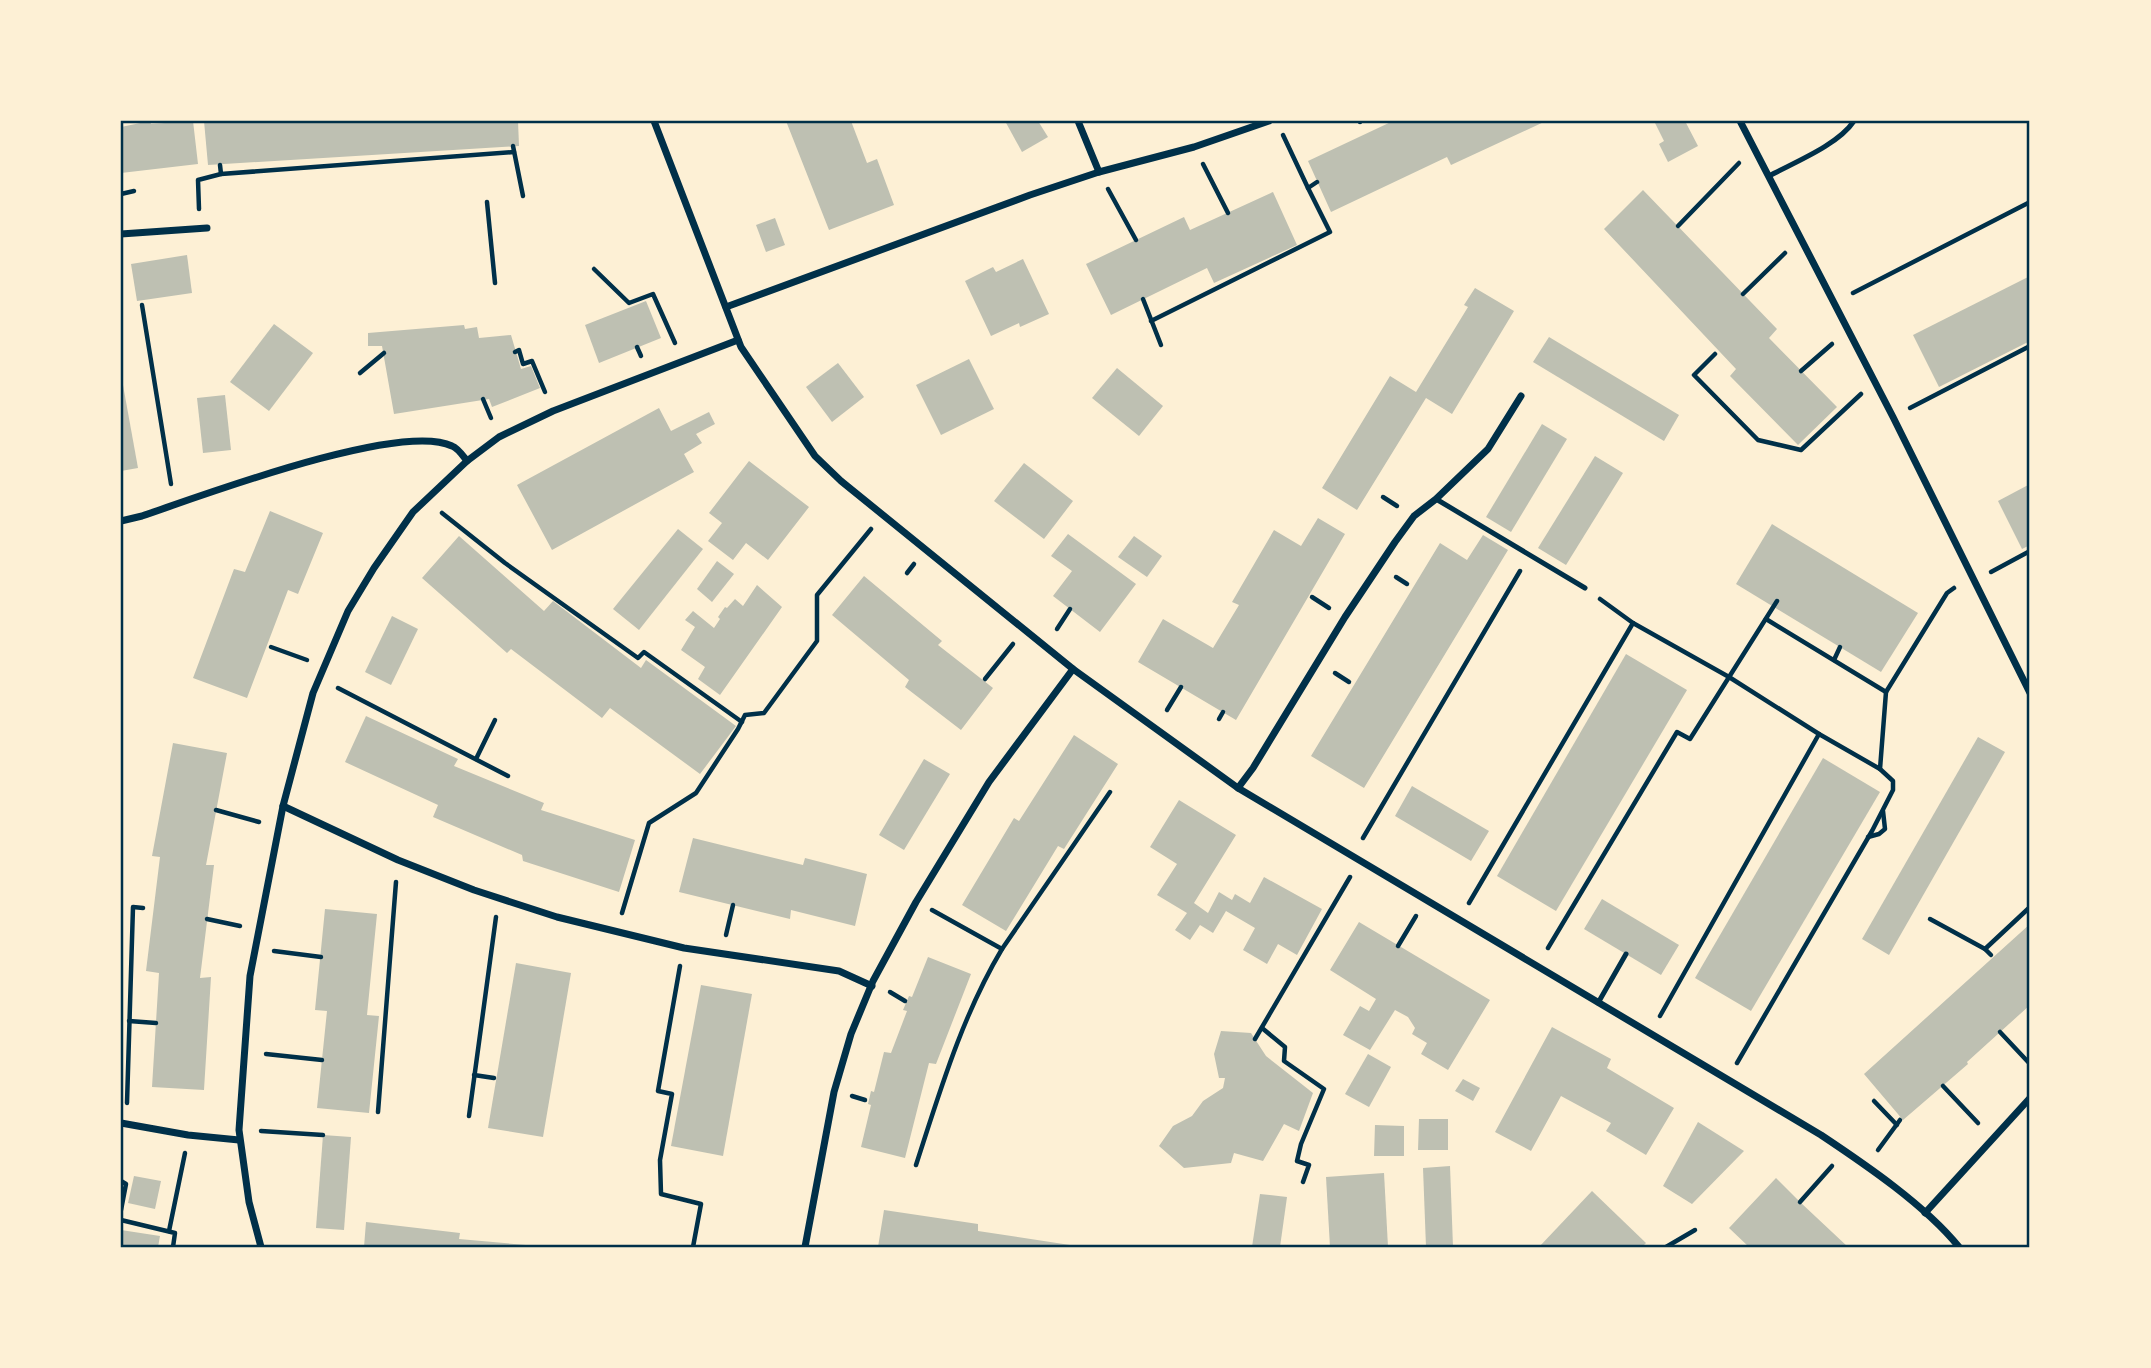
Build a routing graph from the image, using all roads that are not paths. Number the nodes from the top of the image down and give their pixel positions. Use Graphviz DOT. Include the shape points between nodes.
graph roads {
  1 [pos="654,121"];
  2 [pos="1078,121"];
  3 [pos="1269,121"];
  4 [pos="1740,121"];
  5 [pos="1854,121"];
  6 [pos="1100,172"];
  7 [pos="1769,176"];
  8 [pos="203,229"];
  9 [pos="121,233"];
  10 [pos="726,307"];
  11 [pos="738,340"];
  12 [pos="1521,396"];
  13 [pos="467,461"];
  14 [pos="1436,499"];
  15 [pos="121,521"];
  16 [pos="1585,588"];
  17 [pos="1073,669"];
  18 [pos="2030,693"];
  19 [pos="1238,788"];
  20 [pos="283,806"];
  21 [pos="1626,954"];
  22 [pos="872,986"];
  23 [pos="1598,1003"];
  24 [pos="2030,1098"];
  25 [pos="123,1124"];
  26 [pos="239,1140"];
  27 [pos="1925,1213"];
  28 [pos="261,1247"];
  29 [pos="805,1247"];
  30 [pos="1959,1247"];
  1 -- 10 [label="street"];
  2 -- 6 [label="street"];
  3 -- 6 [label="street" via="1195,147"];
  4 -- 7 [label="street"];
  5 -- 7 [label="lane" via="1830,143"];
  6 -- 10 [label="street"];
  7 -- 18 [label="street"];
  8 -- 9 [label="street"];
  10 -- 11 [label="street"];
  11 -- 13 [label="street" via="553,411 499,437"];
  11 -- 17 [label="street" via="815,456"];
  12 -- 14 [label="street" via="1488,449"];
  13 -- 15 [label="street" via="454,446 433,441 386,445 288,467"];
  13 -- 20 [label="street" via="413,512 348,611 318,678"];
  14 -- 16 [label="lane"];
  14 -- 19 [label="street" via="1414,516 1395,542"];
  17 -- 19 [label="street"];
  17 -- 22 [label="street" via="989,782 916,901"];
  19 -- 23 [label="street"];
  20 -- 22 [label="street" via="398,860 557,917 684,948 839,971"];
  20 -- 26 [label="street" via="250,976"];
  21 -- 23 [label="lane"];
  22 -- 29 [label="street" via="851,1034 834,1092"];
  23 -- 27 [label="street" via="1845,1151"];
  24 -- 27 [label="street"];
  25 -- 26 [label="street"];
  26 -- 28 [label="street"];
  27 -- 30 [label="street"];
}
